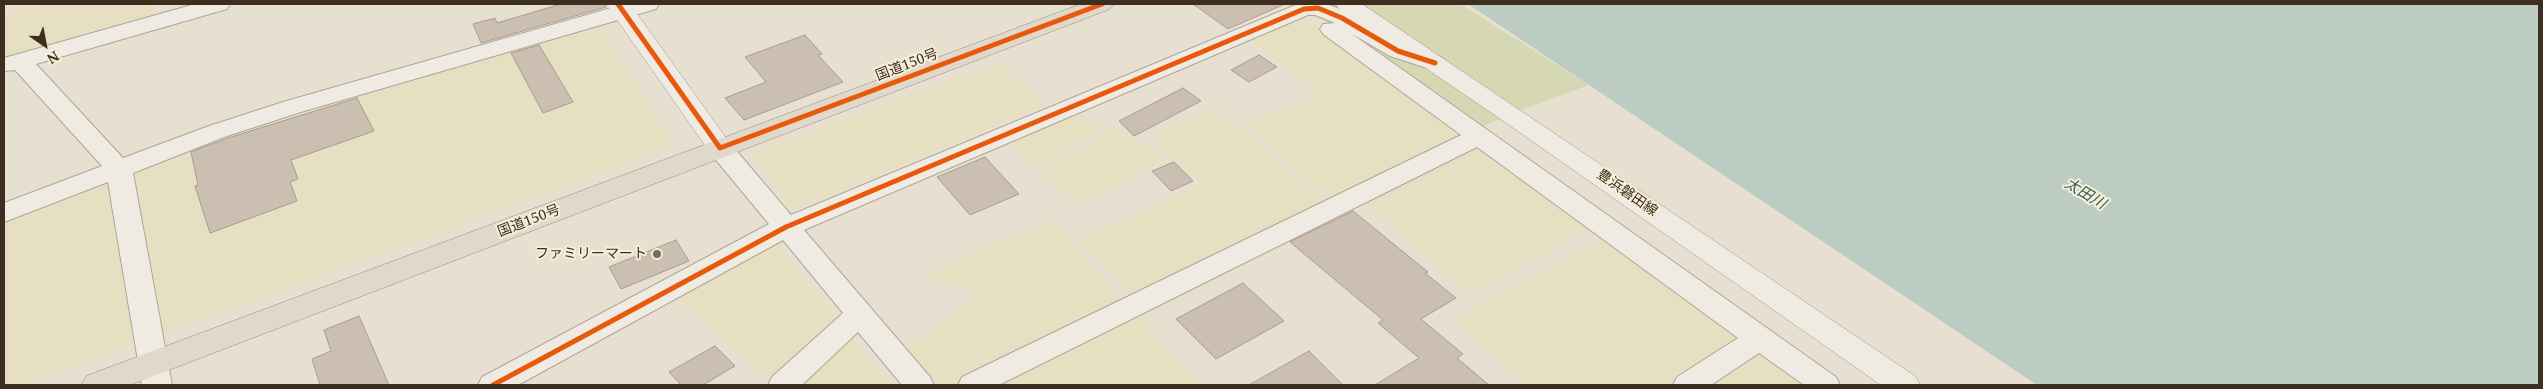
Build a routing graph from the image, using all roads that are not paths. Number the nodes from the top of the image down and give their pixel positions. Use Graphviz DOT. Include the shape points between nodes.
graph roads {
  1 [pos="219,4"];
  2 [pos="648,4"];
  3 [pos="1102,4"];
  4 [pos="1347,4"];
  5 [pos="1300,7"];
  6 [pos="621,8"];
  7 [pos="160,12"];
  8 [pos="12,63"];
  9 [pos="1435,63"];
  10 [pos="1479,136"];
  11 [pos="720,148"];
  12 [pos="120,169"];
  13 [pos="4,213"];
  14 [pos="786,227"];
  15 [pos="860,314"];
  16 [pos="1760,338"];
  17 [pos="155,375"];
  18 [pos="97,385"];
  19 [pos="493,385"];
  20 [pos="783,385"];
  21 [pos="919,385"];
  22 [pos="972,385"];
  23 [pos="1688,385"];
  24 [pos="1825,385"];
  25 [pos="1904,385"];
  1 -- 7 [label="street"];
  2 -- 6 [label="street"];
  3 -- 11 [label="highway, 国道150号"];
  4 -- 9 [label="main road, 豊浜磐田線"];
  5 -- 9 [label="street" via="1318,8 1342,18 1398,51"];
  5 -- 10 [label="street"];
  5 -- 14 [label="street"];
  6 -- 11 [label="main road"];
  6 -- 12 [label="street" via="292,107 218,131"];
  7 -- 8 [label="street"];
  8 -- 12 [label="street"];
  9 -- 25 [label="main road, 豊浜磐田線"];
  10 -- 16 [label="street"];
  10 -- 22 [label="street"];
  11 -- 14 [label="street"];
  11 -- 17 [label="highway, 国道150号"];
  12 -- 13 [label="street"];
  12 -- 17 [label="street"];
  14 -- 15 [label="street"];
  14 -- 19 [label="street"];
  15 -- 20 [label="street"];
  15 -- 21 [label="street"];
  16 -- 23 [label="street"];
  16 -- 24 [label="street"];
  17 -- 18 [label="highway, 国道150号"];
}
